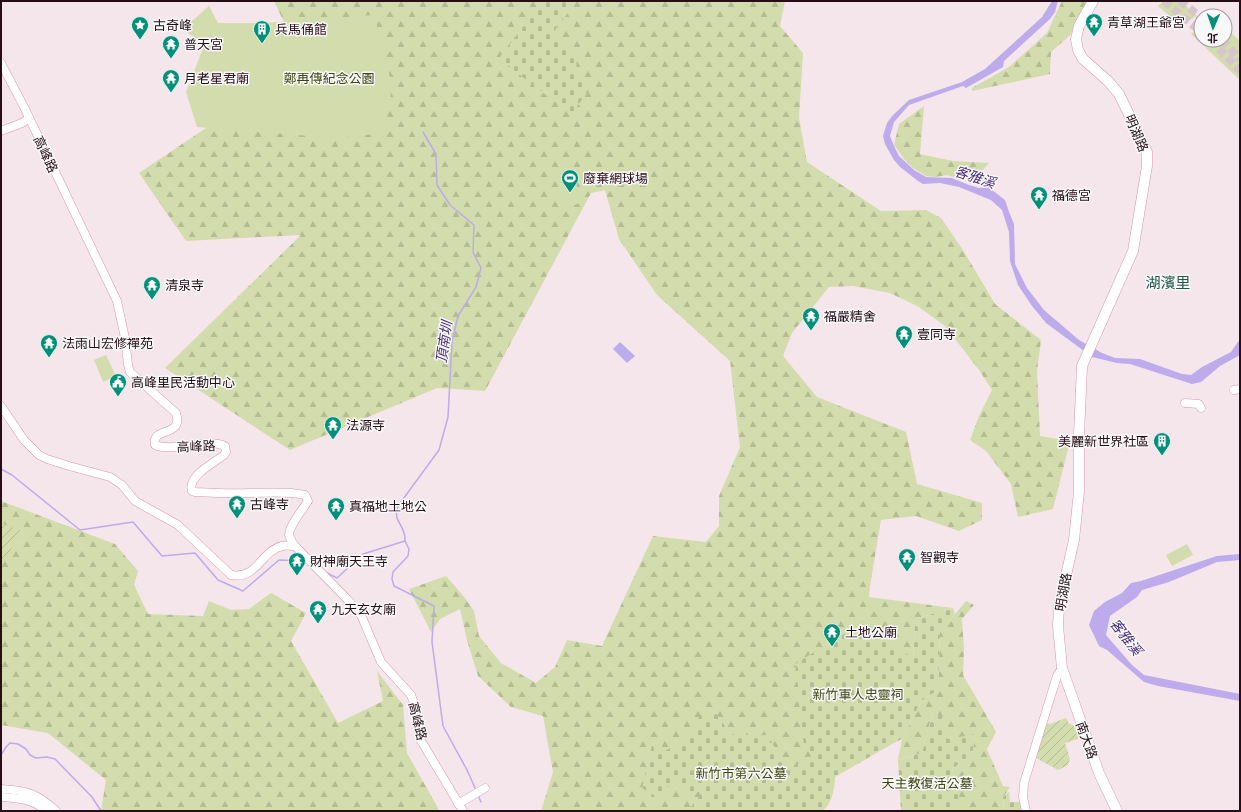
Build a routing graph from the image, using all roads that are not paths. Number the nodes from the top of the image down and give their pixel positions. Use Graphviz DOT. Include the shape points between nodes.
graph roads {
  1 [pos="1093,1"];
  2 [pos="1,63"];
  3 [pos="29,118"];
  4 [pos="1,126"];
  5 [pos="1,130"];
  6 [pos="1185,403"];
  7 [pos="1,406"];
  8 [pos="1201,408"];
  9 [pos="295,546"];
  10 [pos="1062,668"];
  11 [pos="485,788"];
  12 [pos="1,789"];
  13 [pos="1,797"];
  14 [pos="461,807"];
  15 [pos="46,811"];
  16 [pos="56,811"];
  17 [pos="1026,811"];
  18 [pos="1117,811"];
  1 -- 10 [label="main road, 明湖路" via="1079,26 1076,39 1078,50 1119,94 1147,152 1147,166 1135,247 1082,366 1080,491 1074,540 1059,606"];
  2 -- 3 [label="street, 高峰路"];
  3 -- 4 [label="street" via="21,118"];
  3 -- 5 [label="street"];
  3 -- 9 [label="street, 高峰路" via="117,301 130,372 176,413 176,427 156,437 155,445 225,446 224,455 192,481 190,486 195,492 282,492 305,495 308,501 289,534"];
  6 -- 8 [label="street" via="1199,404"];
  7 -- 9 [label="street" via="24,440 39,455 110,477 122,485 135,501 178,525 231,575 240,577 247,574 273,550 283,546"];
  9 -- 14 [label="street, 高峰路" via="361,616 381,662 411,695 419,722 420,739"];
  10 -- 17 [label="street, 明湖路" via="1057,676 1024,783"];
  10 -- 18 [label="main road, 南大路" via="1099,773"];
  11 -- 14 [label="street"];
  12 -- 16 [label="street" via="25,791 36,795"];
  13 -- 15 [label="street" via="27,800"];
}
